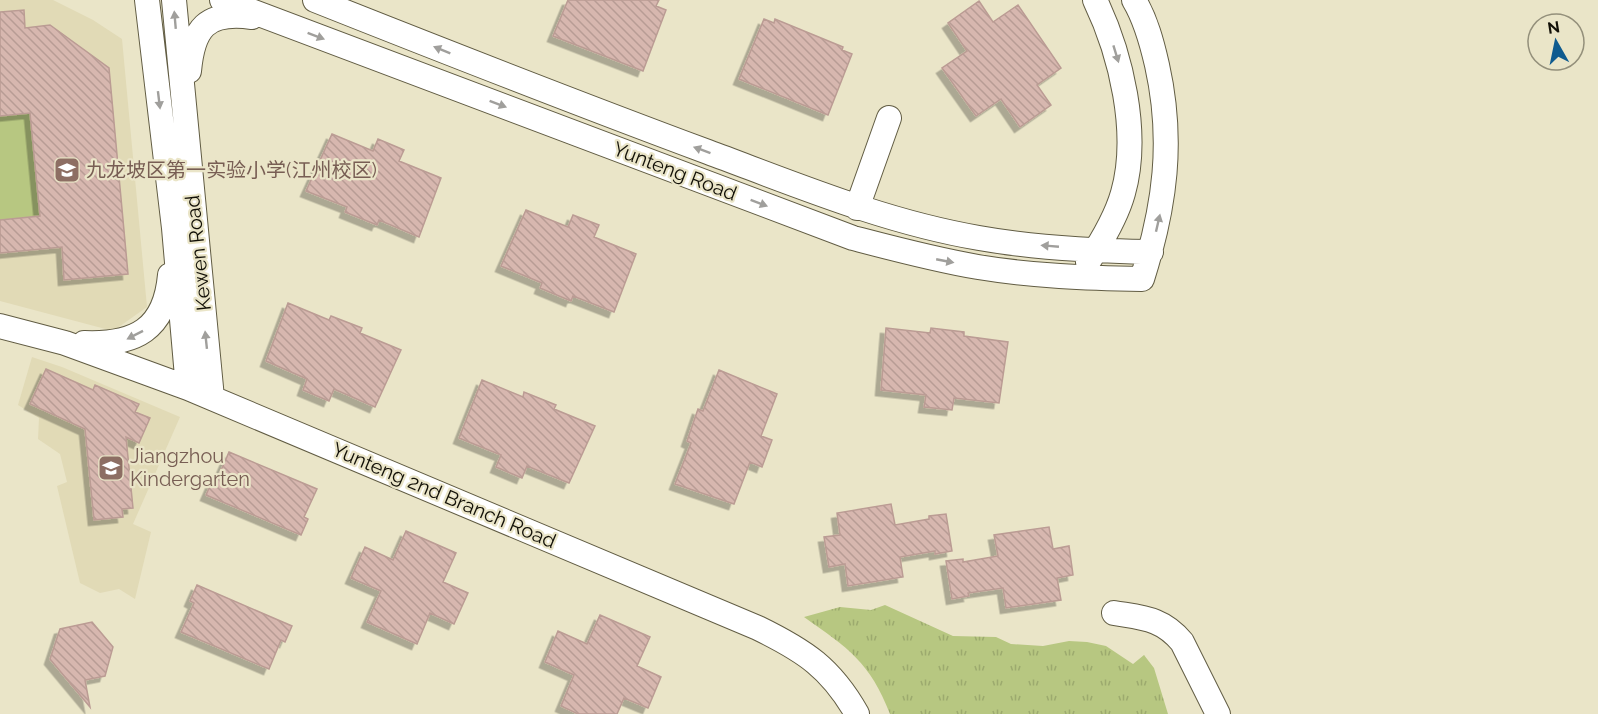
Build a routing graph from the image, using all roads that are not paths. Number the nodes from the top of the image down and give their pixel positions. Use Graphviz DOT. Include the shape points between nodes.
graph roads {
  1 [pos="147,0"];
  2 [pos="174,0"];
  3 [pos="222,0"];
  4 [pos="315,0"];
  5 [pos="1095,0"];
  6 [pos="1134,0"];
  7 [pos="273,20"];
  8 [pos="890,118"];
  9 [pos="185,122"];
  10 [pos="857,208"];
  11 [pos="174,228"];
  12 [pos="1096,251"];
  13 [pos="1151,252"];
  14 [pos="1077,278"];
  15 [pos="0,326"];
  16 [pos="65,343"];
  17 [pos="188,388"];
  18 [pos="212,398"];
  19 [pos="1114,614"];
  20 [pos="857,714"];
  21 [pos="1218,714"];
  1 -- 11 [label="street, Kewen Road, one-way"];
  9 -- 2 [label="street, Kewen Road, one-way"];
  3 -- 7 [label="street, Yunteng Road"];
  10 -- 4 [label="street, Yunteng Road, one-way"];
  5 -- 12 [label="street, one-way" via="1118,59 1129,127 1124,191"];
  13 -- 6 [label="street, one-way" via="1164,187 1166,123 1152,42"];
  7 -- 9 [label="street" via="234,15 212,20 202,27 191,50"];
  7 -- 14 [label="street, Yunteng Road, one-way" via="854,238 980,268"];
  8 -- 10 [label="street"];
  18 -- 9 [label="street, Kewen Road, one-way"];
  12 -- 10 [label="street, Yunteng Road, one-way" via="980,239"];
  11 -- 16 [label="street, one-way" via="169,288 155,322 126,340 108,344"];
  11 -- 17 [label="street, Kewen Road"];
  12 -- 13 [label="street, Yunteng Road"];
  12 -- 14 [label="street"];
  13 -- 14 [label="street, Yunteng Road" via="1142,279"];
  15 -- 16 [label="street, Yunteng 2nd Branch Road"];
  16 -- 17 [label="street, Yunteng 2nd Branch Road"];
  17 -- 18 [label="street, Yunteng 2nd Branch Road"];
  18 -- 20 [label="street, Yunteng 2nd Branch Road" via="758,628 810,656 845,692"];
  19 -- 21 [label="street" via="1155,620 1174,633"];
}
